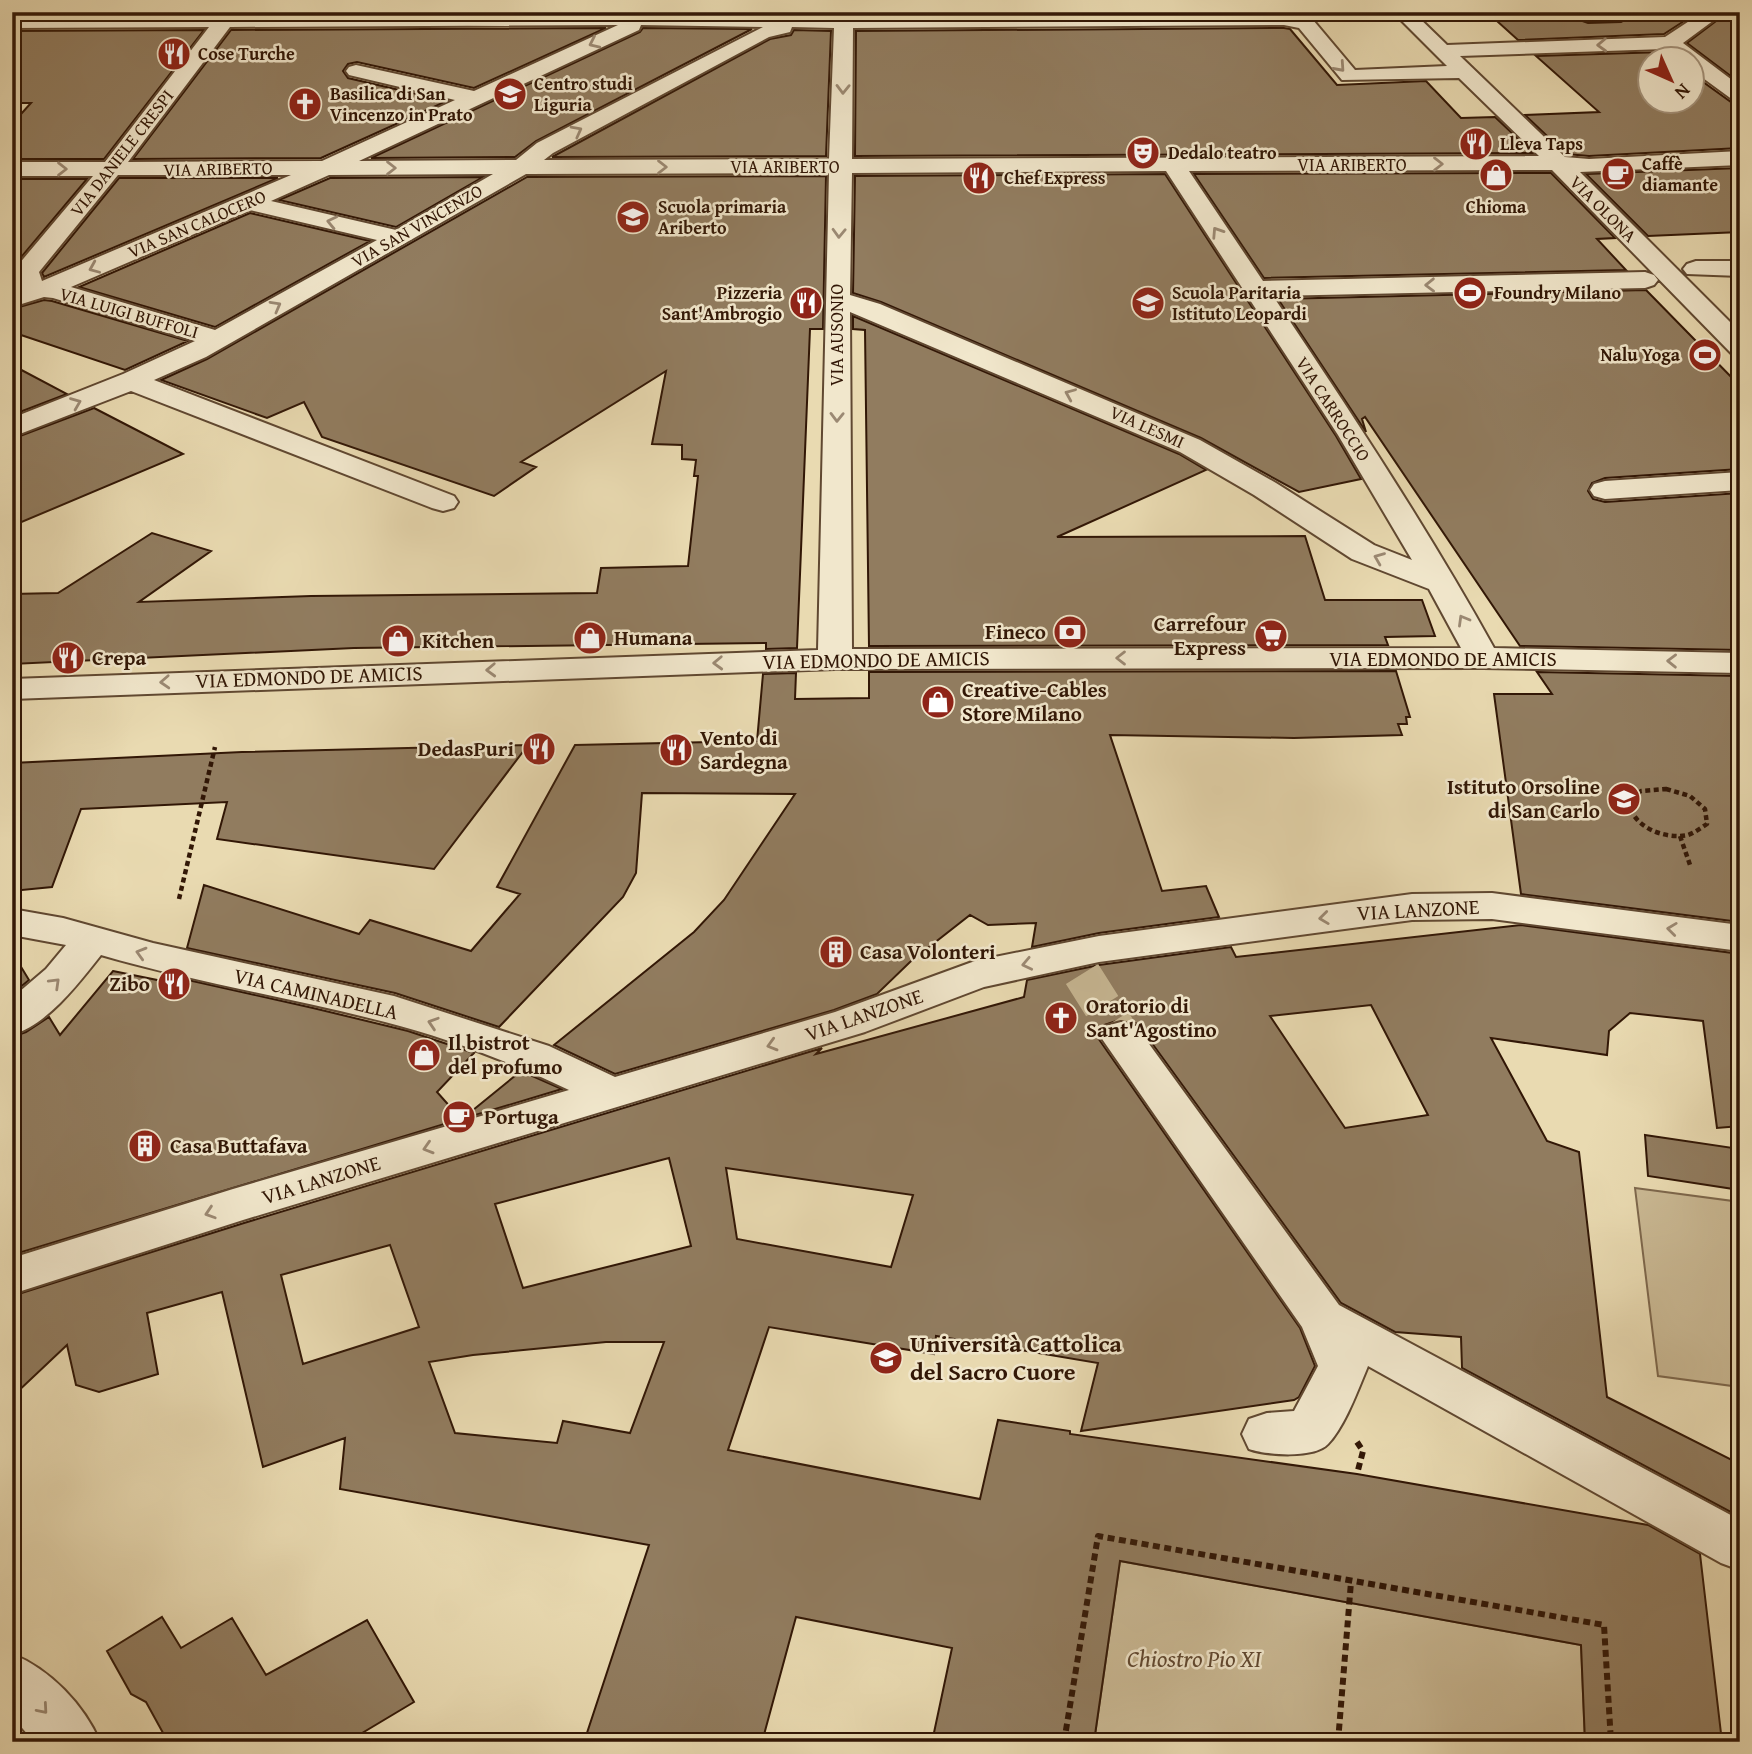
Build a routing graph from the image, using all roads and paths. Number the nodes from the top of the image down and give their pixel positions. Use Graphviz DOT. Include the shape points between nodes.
graph roads {
  1 [pos="688,12"];
  2 [pos="1402,12"];
  3 [pos="1716,12"];
  4 [pos="472,16"];
  5 [pos="1290,16"];
  6 [pos="228,17"];
  7 [pos="844,17"];
  8 [pos="658,19"];
  9 [pos="12,22"];
  10 [pos="819,22"];
  11 [pos="1670,43"];
  12 [pos="1440,51"];
  13 [pos="356,71"];
  14 [pos="1464,72"];
  15 [pos="1740,96"];
  16 [pos="476,97"];
  17 [pos="1740,158"];
  18 [pos="1558,163"];
  19 [pos="842,166"];
  20 [pos="1174,166"];
  21 [pos="323,168"];
  22 [pos="520,168"];
  23 [pos="12,169"];
  24 [pos="111,169"];
  25 [pos="247,202"];
  26 [pos="399,238"];
  27 [pos="1740,268"];
  28 [pos="1696,269"];
  29 [pos="1645,280"];
  30 [pos="41,288"];
  31 [pos="1254,289"];
  32 [pos="12,299"];
  33 [pos="837,299"];
  34 [pos="216,339"];
  35 [pos="1740,347"];
  36 [pos="131,381"];
  37 [pos="12,428"];
  38 [pos="1740,481"];
  39 [pos="1605,490"];
  40 [pos="443,502"];
  41 [pos="1442,583"];
  42 [pos="1483,658"];
  43 [pos="835,659"];
  44 [pos="1740,663"];
  45 [pos="12,689"];
  46 [pos="215,747"];
  47 [pos="1680,835"];
  48 [pos="1690,865"];
  49 [pos="179,899"];
  50 [pos="12,922"];
  51 [pos="1740,938"];
  52 [pos="92,939"];
  53 [pos="12,1021"];
  54 [pos="1121,1036"];
  55 [pos="610,1092"];
  56 [pos="12,1276"];
  57 [pos="1322,1318"];
  58 [pos="1267,1434"];
  59 [pos="1740,1547"];
  60 [pos="1351,1582"];
  61 [pos="12,1680"];
  62 [pos="71,1742"];
  63 [pos="1064,1742"];
  64 [pos="1338,1742"];
  65 [pos="1611,1742"];
  1 -- 8 [label="street, VIA SAN CALOCERO"];
  2 -- 12 [label="street, VIA OLONA"];
  3 -- 11 [label="street"];
  4 -- 6 [label="street"];
  4 -- 8 [label="street"];
  5 -- 7 [label="street"];
  5 -- 14 [label="street, one-way" via="1306,24 1349,76"];
  6 -- 9 [label="street"];
  6 -- 24 [label="street, VIA DANIELE CRESPI"];
  7 -- 10 [label="street"];
  7 -- 19 [label="street, VIA AUSONIO, one-way"];
  8 -- 10 [label="street"];
  8 -- 16 [label="street, VIA SAN CALOCERO, one-way" via="629,27"];
  22 -- 10 [label="street, VIA SAN VINCENZO, one-way" via="545,148 762,33"];
  11 -- 12 [label="street, one-way"];
  11 -- 15 [label="street"];
  12 -- 14 [label="street, VIA OLONA"];
  13 -- 16 [label="street"];
  14 -- 18 [label="street, VIA OLONA"];
  16 -- 21 [label="street, VIA SAN CALOCERO"];
  17 -- 18 [label="street, VIA ARIBERTO" via="1599,166"];
  20 -- 18 [label="street, VIA ARIBERTO, one-way"];
  18 -- 35 [label="street, VIA OLONA"];
  19 -- 20 [label="street, VIA ARIBERTO"];
  22 -- 19 [label="street, VIA ARIBERTO, one-way"];
  19 -- 33 [label="street, VIA AUSONIO, one-way"];
  31 -- 20 [label="street, VIA CARROCCIO, one-way"];
  21 -- 22 [label="street, VIA ARIBERTO, one-way"];
  21 -- 24 [label="street, VIA ARIBERTO"];
  21 -- 25 [label="street, VIA SAN CALOCERO"];
  22 -- 26 [label="street, VIA SAN VINCENZO"];
  23 -- 24 [label="street, VIA ARIBERTO, one-way"];
  24 -- 30 [label="street, VIA DANIELE CRESPI" via="26,271 31,287"];
  26 -- 25 [label="street, one-way"];
  25 -- 30 [label="street, VIA SAN CALOCERO, one-way"];
  34 -- 26 [label="street, VIA SAN VINCENZO, one-way"];
  27 -- 28 [label="street"];
  29 -- 31 [label="street, one-way"];
  30 -- 32 [label="street, VIA SAN CALOCERO"];
  30 -- 34 [label="street, VIA LUIGI BUFFOLI"];
  31 -- 41 [label="street, VIA CARROCCIO" via="1352,435"];
  41 -- 33 [label="street, VIA LESMI, one-way" via="1363,552 1177,440"];
  33 -- 43 [label="street, VIA AUSONIO, one-way"];
  34 -- 36 [label="street, VIA SAN VINCENZO"];
  37 -- 36 [label="street, VIA SAN VINCENZO, one-way"];
  36 -- 40 [label="street"];
  38 -- 39 [label="street"];
  42 -- 41 [label="street, VIA CARROCCIO, one-way"];
  42 -- 43 [label="street, VIA EDMONDO DE AMICIS, one-way"];
  44 -- 42 [label="street, VIA EDMONDO DE AMICIS, one-way"];
  43 -- 45 [label="street, VIA EDMONDO DE AMICIS, one-way"];
  46 -- 49 [label="path"];
  47 -- 47 [label="path" via="1693,834 1707,824 1705,809 1689,796 1666,789 1633,794 1627,809 1640,824 1666,835"];
  47 -- 48 [label="path"];
  50 -- 52 [label="street, VIA CAMINADELLA"];
  51 -- 55 [label="street, VIA LANZONE, one-way" via="1492,906 1412,907 1291,922 1076,965 975,975 850,1022"];
  53 -- 52 [label="street, one-way" via="60,979"];
  55 -- 52 [label="street, VIA CAMINADELLA, one-way" via="534,1056 394,1010"];
  54 -- 57 [label="street"];
  55 -- 56 [label="street, VIA LANZONE, one-way"];
  57 -- 58 [label="street" via="1343,1366 1330,1397 1309,1431"];
  57 -- 59 [label="street"];
  60 -- 63 [label="path" via="1098,1536"];
  60 -- 64 [label="path"];
  60 -- 65 [label="path" via="1604,1625"];
  61 -- 62 [label="street, one-way"];
}
